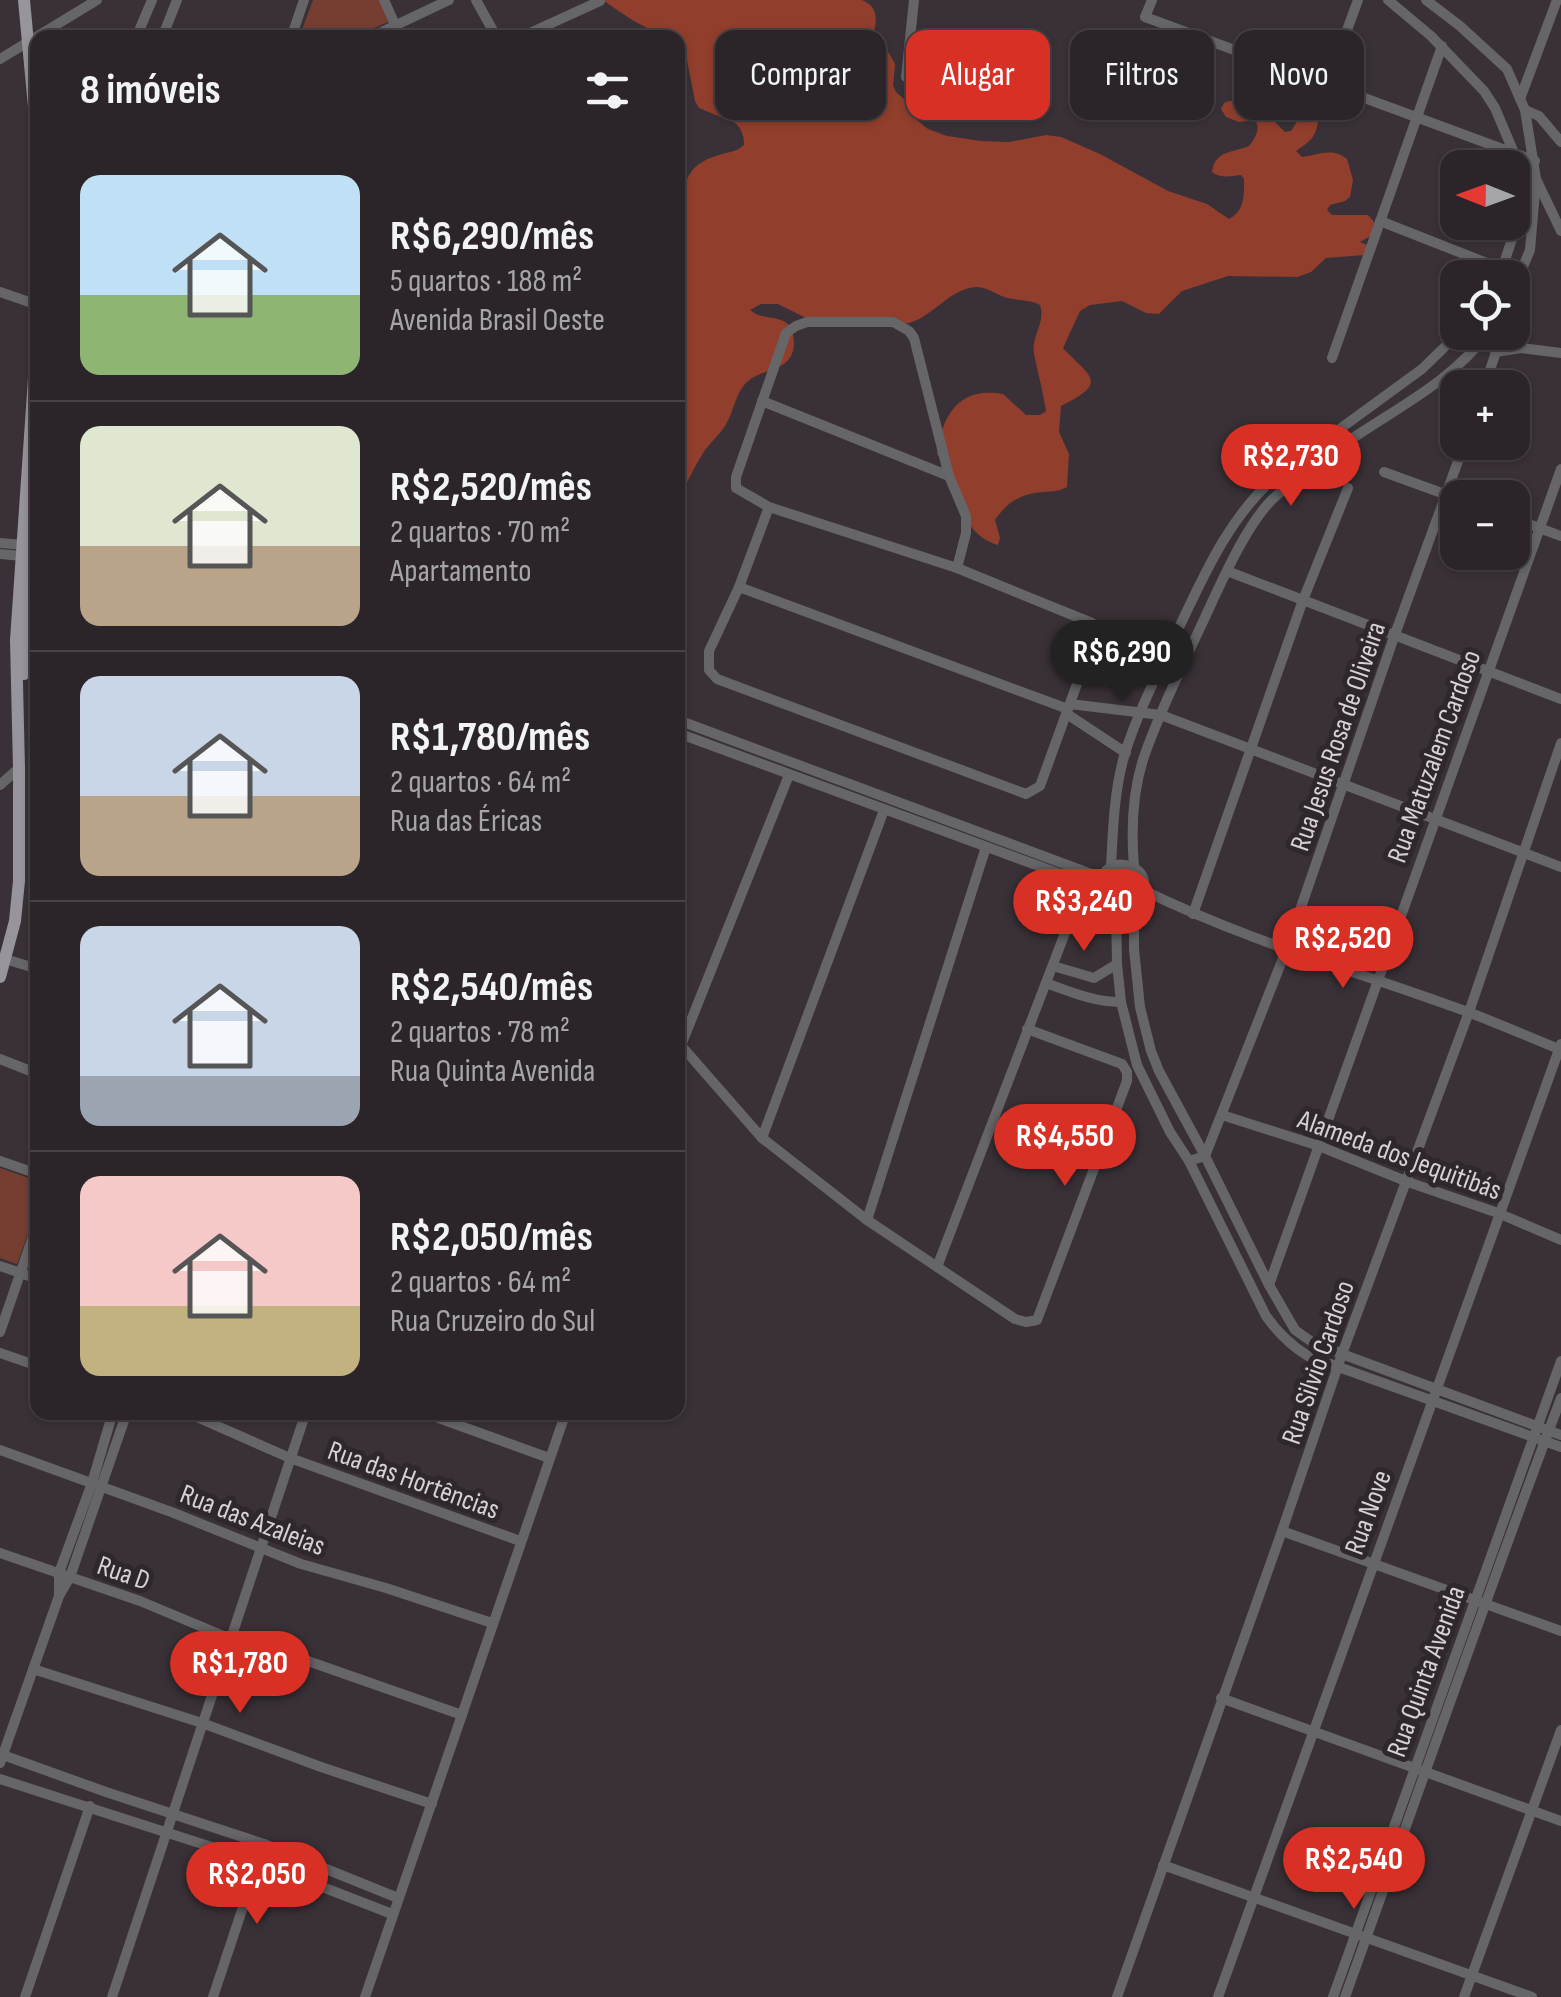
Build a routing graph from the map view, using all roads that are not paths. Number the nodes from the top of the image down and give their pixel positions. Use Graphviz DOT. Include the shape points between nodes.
graph roads {
  1 [pos="24,0"];
  2 [pos="97,0"];
  3 [pos="152,0"];
  4 [pos="177,0"];
  5 [pos="304,0"];
  6 [pos="384,0"];
  7 [pos="449,0"];
  8 [pos="476,0"];
  9 [pos="914,0"];
  10 [pos="1152,0"];
  11 [pos="1358,0"];
  12 [pos="1388,0"];
  13 [pos="1426,0"];
  14 [pos="1557,0"];
  15 [pos="600,1"];
  16 [pos="48,30"];
  17 [pos="139,30"];
  18 [pos="165,30"];
  19 [pos="295,30"];
  20 [pos="398,30"];
  21 [pos="402,30"];
  22 [pos="493,30"];
  23 [pos="537,30"];
  24 [pos="911,30"];
  25 [pos="1347,30"];
  26 [pos="28,42"];
  27 [pos="1442,46"];
  28 [pos="1234,50"];
  29 [pos="0,59"];
  30 [pos="30,64"];
  31 [pos="1364,98"];
  32 [pos="1523,104"];
  33 [pos="1416,118"];
  34 [pos="1561,142"];
  35 [pos="1506,150"];
  36 [pos="1513,150"];
  37 [pos="1530,159"];
  38 [pos="1534,161"];
  39 [pos="1536,179"];
  40 [pos="1380,221"];
  41 [pos="1561,231"];
  42 [pos="1470,260"];
  43 [pos="1526,260"];
  44 [pos="0,292"];
  45 [pos="30,302"];
  46 [pos="1444,350"];
  47 [pos="1472,350"];
  48 [pos="1496,352"];
  49 [pos="1561,353"];
  50 [pos="1332,358"];
  51 [pos="1458,365"];
  52 [pos="1490,370"];
  53 [pos="762,401"];
  54 [pos="1561,469"];
  55 [pos="1384,472"];
  56 [pos="950,476"];
  57 [pos="30,488"];
  58 [pos="1348,488"];
  59 [pos="1440,493"];
  60 [pos="769,507"];
  61 [pos="1530,524"];
  62 [pos="1440,526"];
  63 [pos="1541,528"];
  64 [pos="1561,536"];
  65 [pos="0,544"];
  66 [pos="22,551"];
  67 [pos="0,554"];
  68 [pos="30,557"];
  69 [pos="958,568"];
  70 [pos="1227,571"];
  71 [pos="739,587"];
  72 [pos="1303,600"];
  73 [pos="1394,637"];
  74 [pos="26,644"];
  75 [pos="1487,672"];
  76 [pos="1561,700"];
  77 [pos="1068,709"];
  78 [pos="1141,711"];
  79 [pos="1161,715"];
  80 [pos="685,723"];
  81 [pos="685,736"];
  82 [pos="1561,743"];
  83 [pos="1250,749"];
  84 [pos="1126,753"];
  85 [pos="20,768"];
  86 [pos="789,775"];
  87 [pos="0,785"];
  88 [pos="1343,786"];
  89 [pos="884,810"];
  90 [pos="1434,819"];
  91 [pos="986,847"];
  92 [pos="1524,855"];
  93 [pos="1112,867"];
  94 [pos="1134,867"];
  95 [pos="1561,867"];
  96 [pos="1102,878"];
  97 [pos="1143,890"];
  98 [pos="1134,904"];
  99 [pos="1116,906"];
  100 [pos="1192,914"];
  101 [pos="1287,948"];
  102 [pos="5,958"];
  103 [pos="1117,964"];
  104 [pos="30,966"];
  105 [pos="1054,966"];
  106 [pos="0,976"];
  107 [pos="1376,982"];
  108 [pos="1046,983"];
  109 [pos="1122,1006"];
  110 [pos="1140,1008"];
  111 [pos="1468,1012"];
  112 [pos="685,1030"];
  113 [pos="1027,1030"];
  114 [pos="1560,1048"];
  115 [pos="685,1052"];
  116 [pos="0,1060"];
  117 [pos="30,1071"];
  118 [pos="1222,1115"];
  119 [pos="762,1138"];
  120 [pos="1319,1146"];
  121 [pos="1205,1156"];
  122 [pos="1189,1160"];
  123 [pos="0,1162"];
  124 [pos="30,1171"];
  125 [pos="1408,1182"];
  126 [pos="1498,1213"];
  127 [pos="867,1220"];
  128 [pos="1561,1240"];
  129 [pos="30,1244"];
  130 [pos="0,1266"];
  131 [pos="938,1268"];
  132 [pos="20,1272"];
  133 [pos="30,1275"];
  134 [pos="1268,1285"];
  135 [pos="0,1332"];
  136 [pos="0,1353"];
  137 [pos="1342,1354"];
  138 [pos="1561,1361"];
  139 [pos="30,1363"];
  140 [pos="1338,1368"];
  141 [pos="1435,1394"];
  142 [pos="1561,1398"];
  143 [pos="112,1420"];
  144 [pos="124,1420"];
  145 [pos="204,1420"];
  146 [pos="303,1420"];
  147 [pos="444,1420"];
  148 [pos="563,1420"];
  149 [pos="1542,1434"];
  150 [pos="1561,1435"];
  151 [pos="1561,1447"];
  152 [pos="0,1450"];
  153 [pos="290,1458"];
  154 [pos="549,1458"];
  155 [pos="96,1484"];
  156 [pos="1282,1531"];
  157 [pos="520,1541"];
  158 [pos="261,1548"];
  159 [pos="0,1554"];
  160 [pos="1372,1564"];
  161 [pos="65,1575"];
  162 [pos="1479,1602"];
  163 [pos="492,1623"];
  164 [pos="1561,1631"];
  165 [pos="231,1639"];
  166 [pos="33,1669"];
  167 [pos="1222,1698"];
  168 [pos="462,1715"];
  169 [pos="202,1723"];
  170 [pos="1314,1730"];
  171 [pos="1561,1730"];
  172 [pos="1,1757"];
  173 [pos="1414,1768"];
  174 [pos="1427,1773"];
  175 [pos="0,1778"];
  176 [pos="432,1804"];
  177 [pos="90,1806"];
  178 [pos="1533,1810"];
  179 [pos="173,1814"];
  180 [pos="1561,1821"];
  181 [pos="166,1830"];
  182 [pos="264,1844"];
  183 [pos="258,1862"];
  184 [pos="1163,1866"];
  185 [pos="1254,1897"];
  186 [pos="398,1898"];
  187 [pos="392,1914"];
  188 [pos="1361,1936"];
  189 [pos="1472,1976"];
  190 [pos="24,1997"];
  191 [pos="112,1997"];
  192 [pos="214,1997"];
  193 [pos="365,1997"];
  194 [pos="1117,1997"];
  195 [pos="1218,1997"];
  196 [pos="1334,1997"];
  197 [pos="1345,1997"];
  198 [pos="1464,1997"];
  199 [pos="1532,1997"];
  1 -- 26 [label="main road"];
  2 -- 16 [label="street"];
  3 -- 17 [label="street"];
  4 -- 18 [label="street"];
  5 -- 19 [label="street"];
  6 -- 20 [label="street"];
  7 -- 21 [label="street"];
  8 -- 22 [label="street"];
  9 -- 24 [label="street"];
  10 -- 28 [label="street" via="1145,17"];
  11 -- 25 [label="street"];
  12 -- 27 [label="street"];
  13 -- 32 [label="street" via="1507,69"];
  14 -- 32 [label="street"];
  15 -- 23 [label="street"];
  26 -- 29 [label="street"];
  26 -- 30 [label="main road"];
  27 -- 33 [label="street"];
  27 -- 36 [label="street" via="1484,91"];
  31 -- 33 [label="street"];
  32 -- 34 [label="street"];
  32 -- 38 [label="street"];
  33 -- 35 [label="street"];
  33 -- 40 [label="street"];
  37 -- 38 [label="street"];
  38 -- 39 [label="street"];
  39 -- 41 [label="street"];
  39 -- 43 [label="street"];
  40 -- 42 [label="street"];
  40 -- 50 [label="street"];
  44 -- 45 [label="street"];
  46 -- 51 [label="street"];
  46 -- 78 [label="street" via="1257,492 1209,564"];
  47 -- 51 [label="street"];
  48 -- 49 [label="street"];
  48 -- 52 [label="street"];
  51 -- 70 [label="street" via="1272,499"];
  53 -- 56 [label="street"];
  53 -- 56 [label="street" via="786,333 796,326 894,322 914,338"];
  53 -- 60 [label="street" via="736,488"];
  54 -- 63 [label="street, Rua Matuzalem Cardoso"];
  55 -- 59 [label="street"];
  56 -- 69 [label="street" via="966,516"];
  57 -- 66 [label="main road"];
  58 -- 72 [label="street"];
  60 -- 69 [label="street"];
  60 -- 71 [label="street"];
  61 -- 63 [label="street"];
  62 -- 73 [label="street, Rua Jesus Rosa de Oliveira"];
  63 -- 64 [label="street"];
  63 -- 75 [label="street, Rua Matuzalem Cardoso"];
  65 -- 66 [label="street"];
  66 -- 67 [label="street"];
  66 -- 74 [label="main road"];
  68 -- 74 [label="main road"];
  69 -- 77 [label="street" via="1092,623 1094,637"];
  70 -- 72 [label="street"];
  70 -- 79 [label="street"];
  71 -- 77 [label="street"];
  71 -- 77 [label="street" via="709,651 708,670 717,680 1026,794 1040,786"];
  72 -- 73 [label="street"];
  72 -- 83 [label="street"];
  73 -- 75 [label="street"];
  73 -- 88 [label="street, Rua Jesus Rosa de Oliveira"];
  74 -- 85 [label="main road"];
  75 -- 76 [label="street"];
  75 -- 90 [label="street, Rua Matuzalem Cardoso"];
  77 -- 78 [label="street"];
  77 -- 84 [label="street"];
  78 -- 79 [label="street"];
  78 -- 84 [label="street"];
  79 -- 83 [label="street"];
  79 -- 94 [label="street" via="1136,792"];
  80 -- 96 [label="street"];
  81 -- 86 [label="street"];
  82 -- 92 [label="street, Rua Silvio Cardoso"];
  83 -- 88 [label="street"];
  83 -- 100 [label="street"];
  84 -- 93 [label="street"];
  85 -- 87 [label="street"];
  85 -- 102 [label="main road" via="19,881"];
  86 -- 89 [label="street"];
  86 -- 112 [label="street"];
  88 -- 90 [label="street"];
  88 -- 101 [label="street, Rua Jesus Rosa de Oliveira"];
  89 -- 91 [label="street"];
  89 -- 119 [label="street"];
  90 -- 92 [label="street"];
  90 -- 107 [label="street, Rua Matuzalem Cardoso"];
  91 -- 105 [label="street" via="1083,886"];
  91 -- 127 [label="street"];
  92 -- 95 [label="street"];
  92 -- 111 [label="street, Rua Silvio Cardoso"];
  93 -- 94 [label="street"];
  93 -- 96 [label="street"];
  94 -- 97 [label="street"];
  96 -- 99 [label="street" via="1102,892"];
  97 -- 98 [label="street"];
  97 -- 100 [label="street"];
  98 -- 99 [label="street"];
  98 -- 110 [label="street"];
  99 -- 103 [label="street"];
  100 -- 101 [label="street"];
  101 -- 107 [label="street"];
  101 -- 118 [label="street, Rua Jesus Rosa de Oliveira"];
  102 -- 104 [label="street"];
  102 -- 106 [label="main road"];
  103 -- 105 [label="street" via="1094,978"];
  103 -- 109 [label="street"];
  105 -- 108 [label="street"];
  107 -- 111 [label="street"];
  107 -- 120 [label="street, Rua Matuzalem Cardoso"];
  108 -- 109 [label="street"];
  108 -- 113 [label="street"];
  109 -- 110 [label="street"];
  109 -- 122 [label="street" via="1137,1065"];
  110 -- 121 [label="street" via="1155,1061"];
  111 -- 114 [label="street"];
  111 -- 125 [label="street, Rua Silvio Cardoso"];
  113 -- 131 [label="street"];
  113 -- 131 [label="street" via="1122,1064 1127,1072 1037,1320 1015,1319"];
  114 -- 126 [label="street, Rua Nove"];
  115 -- 119 [label="street"];
  116 -- 117 [label="street"];
  118 -- 120 [label="street, Alameda dos Jequitibás"];
  118 -- 121 [label="street, Rua Jesus Rosa de Oliveira"];
  119 -- 127 [label="street"];
  120 -- 125 [label="street, Alameda dos Jequitibás"];
  120 -- 134 [label="street, Rua Matuzalem Cardoso"];
  121 -- 122 [label="street"];
  121 -- 134 [label="street"];
  122 -- 140 [label="street" via="1266,1316 1291,1346"];
  123 -- 124 [label="street"];
  125 -- 126 [label="street, Alameda dos Jequitibás"];
  125 -- 137 [label="street, Rua Silvio Cardoso"];
  126 -- 128 [label="street, Alameda dos Jequitibás"];
  126 -- 141 [label="street, Rua Nove"];
  127 -- 131 [label="street"];
  129 -- 132 [label="street"];
  130 -- 132 [label="street"];
  132 -- 133 [label="street"];
  132 -- 135 [label="street"];
  134 -- 137 [label="street" via="1300,1336"];
  136 -- 139 [label="street"];
  137 -- 140 [label="street, Rua Silvio Cardoso"];
  137 -- 141 [label="street"];
  138 -- 149 [label="street, Rua Quinta Avenida"];
  140 -- 141 [label="street"];
  140 -- 156 [label="street, Rua Silvio Cardoso"];
  141 -- 149 [label="street"];
  141 -- 160 [label="street, Rua Nove"];
  142 -- 149 [label="street, Rua Quinta Avenida"];
  143 -- 155 [label="street"];
  144 -- 155 [label="street"];
  145 -- 153 [label="street, Rua das Hortências"];
  146 -- 153 [label="street"];
  147 -- 154 [label="street"];
  148 -- 154 [label="street"];
  149 -- 150 [label="street"];
  149 -- 151 [label="street"];
  149 -- 162 [label="street, Rua Quinta Avenida"];
  152 -- 155 [label="street, Rua das Azaleias"];
  153 -- 157 [label="street, Rua das Hortências"];
  153 -- 158 [label="street"];
  154 -- 157 [label="street"];
  155 -- 158 [label="street, Rua das Azaleias"];
  155 -- 161 [label="street"];
  156 -- 160 [label="street"];
  156 -- 167 [label="street, Rua Silvio Cardoso"];
  157 -- 163 [label="street"];
  158 -- 163 [label="street, Rua das Azaleias"];
  158 -- 165 [label="street"];
  159 -- 161 [label="street, Rua D"];
  160 -- 162 [label="street"];
  160 -- 170 [label="street, Rua Nove"];
  161 -- 165 [label="street, Rua D"];
  161 -- 166 [label="street"];
  162 -- 164 [label="street"];
  162 -- 173 [label="street, Rua Quinta Avenida"];
  162 -- 174 [label="street, Rua Quinta Avenida"];
  163 -- 168 [label="street"];
  165 -- 168 [label="street, Rua D"];
  165 -- 169 [label="street"];
  166 -- 169 [label="street"];
  166 -- 172 [label="street"];
  167 -- 170 [label="street"];
  167 -- 184 [label="street, Rua Silvio Cardoso"];
  168 -- 176 [label="street"];
  169 -- 176 [label="street"];
  169 -- 179 [label="street"];
  170 -- 173 [label="street"];
  170 -- 185 [label="street, Rua Nove"];
  171 -- 178 [label="street"];
  172 -- 179 [label="street"];
  173 -- 174 [label="street"];
  173 -- 188 [label="street, Rua Quinta Avenida"];
  174 -- 178 [label="street"];
  174 -- 188 [label="street, Rua Quinta Avenida"];
  175 -- 177 [label="street"];
  176 -- 186 [label="street"];
  177 -- 181 [label="street"];
  177 -- 190 [label="street"];
  178 -- 180 [label="street"];
  178 -- 189 [label="street"];
  179 -- 181 [label="street"];
  179 -- 182 [label="street"];
  181 -- 183 [label="street"];
  181 -- 191 [label="street"];
  182 -- 183 [label="street"];
  182 -- 186 [label="street"];
  183 -- 187 [label="street"];
  183 -- 192 [label="street"];
  184 -- 185 [label="street"];
  184 -- 194 [label="street, Rua Silvio Cardoso"];
  185 -- 188 [label="street"];
  185 -- 195 [label="street, Rua Nove"];
  186 -- 187 [label="street"];
  187 -- 193 [label="street"];
  188 -- 189 [label="street"];
  188 -- 196 [label="street, Rua Quinta Avenida"];
  188 -- 197 [label="street, Rua Quinta Avenida"];
  189 -- 198 [label="street"];
  189 -- 199 [label="street"];
}
